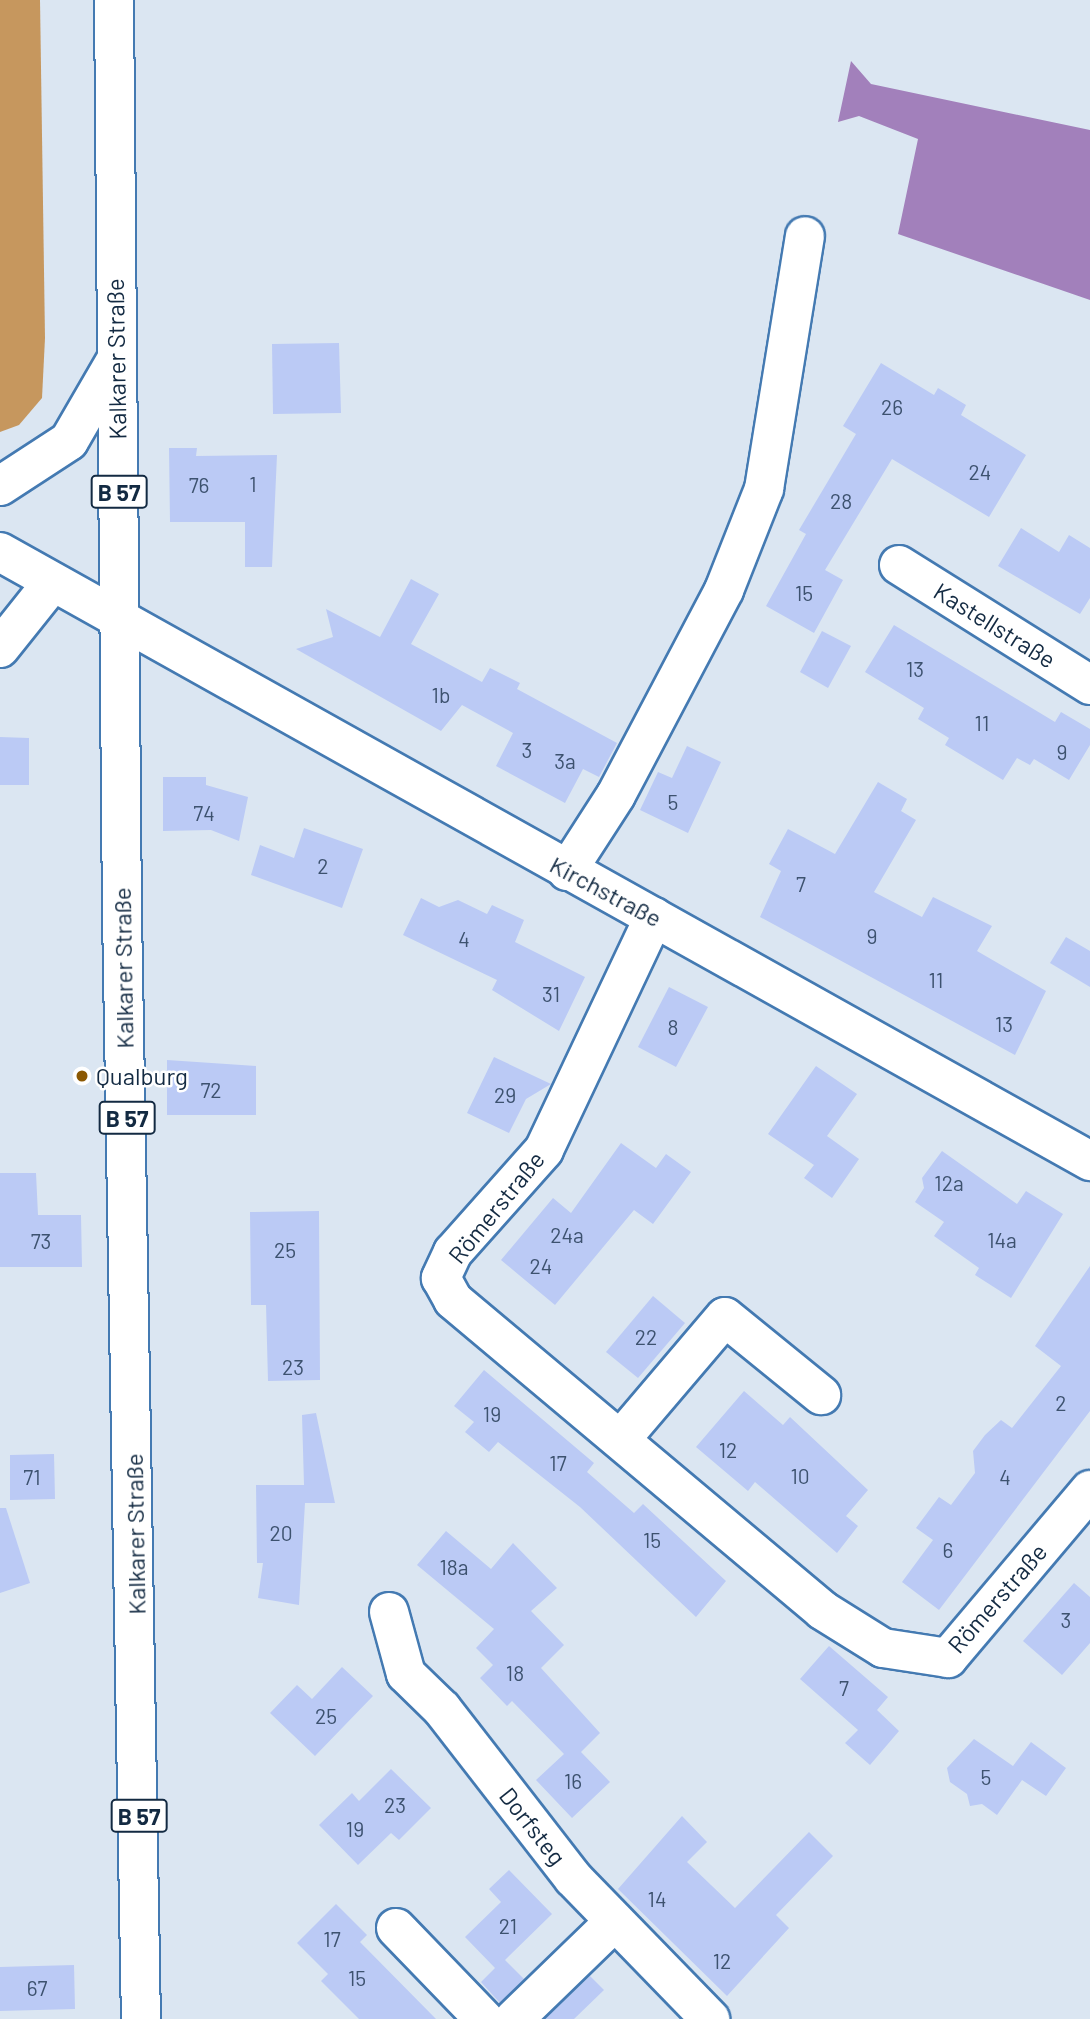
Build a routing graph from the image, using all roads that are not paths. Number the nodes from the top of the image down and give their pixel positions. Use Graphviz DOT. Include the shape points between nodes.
graph roads {
  1 [pos="114,0"];
  2 [pos="805,236"];
  3 [pos="116,360"];
  4 [pos="0,486"];
  5 [pos="0,552"];
  6 [pos="899,565"];
  7 [pos="51,584"];
  8 [pos="120,624"];
  9 [pos="0,649"];
  10 [pos="1090,685"];
  11 [pos="567,872"];
  12 [pos="654,917"];
  13 [pos="1090,1161"];
  14 [pos="821,1395"];
  15 [pos="621,1439"];
  16 [pos="1090,1490"];
  17 [pos="389,1612"];
  18 [pos="614,1922"];
  19 [pos="396,1928"];
  20 [pos="141,2019"];
  21 [pos="484,2019"];
  22 [pos="514,2019"];
  23 [pos="710,2019"];
  1 -- 3 [label="street, Kalkarer Straße / B 57"];
  2 -- 11 [label="street" via="764,489 724,590 616,795"];
  3 -- 4 [label="street" via="69,441"];
  3 -- 8 [label="street, Kalkarer Straße / B 57"];
  5 -- 7 [label="street, Kirchstraße"];
  6 -- 10 [label="street, Kastellstraße"];
  7 -- 8 [label="street, Kirchstraße"];
  7 -- 9 [label="street"];
  8 -- 11 [label="street, Kirchstraße"];
  8 -- 20 [label="street, Kalkarer Straße / B 57"];
  11 -- 12 [label="street, Kirchstraße"];
  12 -- 13 [label="street, Kirchstraße"];
  12 -- 15 [label="street, Römerstraße" via="544,1150 453,1252 441,1278 453,1300"];
  14 -- 15 [label="street" via="725,1317"];
  15 -- 16 [label="street, Römerstraße" via="822,1610 883,1648 948,1658"];
  17 -- 18 [label="street, Dorfsteg" via="406,1674 442,1709"];
  18 -- 22 [label="street"];
  18 -- 23 [label="street, Dorfsteg"];
  19 -- 21 [label="street"];
}
